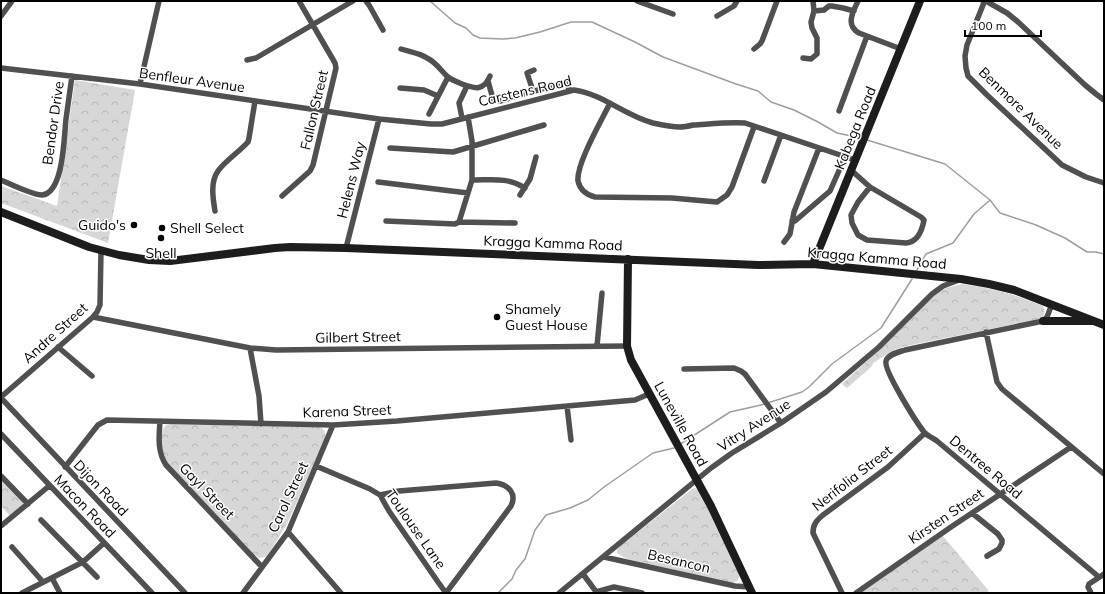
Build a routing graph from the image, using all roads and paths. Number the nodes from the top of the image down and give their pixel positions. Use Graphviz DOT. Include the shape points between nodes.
graph roads {
  1 [pos="12,1"];
  2 [pos="159,1"];
  3 [pos="299,1"];
  4 [pos="353,1"];
  5 [pos="366,1"];
  6 [pos="637,1"];
  7 [pos="737,1"];
  8 [pos="777,1"];
  9 [pos="812,1"];
  10 [pos="858,1"];
  11 [pos="920,1"];
  12 [pos="985,1"];
  13 [pos="814,11"];
  14 [pos="854,12"];
  15 [pos="672,14"];
  16 [pos="1,16"];
  17 [pos="718,16"];
  18 [pos="313,24"];
  19 [pos="383,30"];
  20 [pos="867,36"];
  21 [pos="401,49"];
  22 [pos="754,49"];
  23 [pos="901,49"];
  24 [pos="803,58"];
  25 [pos="247,60"];
  26 [pos="1,68"];
  27 [pos="534,70"];
  28 [pos="72,76"];
  29 [pos="448,77"];
  30 [pos="140,84"];
  31 [pos="467,86"];
  32 [pos="400,88"];
  33 [pos="570,91"];
  34 [pos="533,92"];
  35 [pos="438,96"];
  36 [pos="1104,100"];
  37 [pos="256,101"];
  38 [pos="610,103"];
  39 [pos="326,111"];
  40 [pos="838,111"];
  41 [pos="429,114"];
  42 [pos="465,117"];
  43 [pos="379,119"];
  44 [pos="544,125"];
  45 [pos="754,126"];
  46 [pos="781,135"];
  47 [pos="472,146"];
  48 [pos="390,148"];
  49 [pos="819,148"];
  50 [pos="536,157"];
  51 [pos="845,157"];
  52 [pos="856,158"];
  53 [pos="852,171"];
  54 [pos="1,180"];
  55 [pos="472,180"];
  56 [pos="764,181"];
  57 [pos="378,182"];
  58 [pos="1104,183"];
  59 [pos="870,187"];
  60 [pos="525,188"];
  61 [pos="468,193"];
  62 [pos="520,195"];
  63 [pos="282,196"];
  64 [pos="215,211"];
  65 [pos="1,212"];
  66 [pos="386,221"];
  67 [pos="792,221"];
  68 [pos="459,222"];
  69 [pos="515,223"];
  70 [pos="784,242"];
  71 [pos="346,248"];
  72 [pos="101,251"];
  73 [pos="628,259"];
  74 [pos="813,264"];
  75 [pos="961,279"];
  76 [pos="602,293"];
  77 [pos="1052,304"];
  78 [pos="93,317"];
  79 [pos="1043,320"];
  80 [pos="1096,321"];
  81 [pos="1104,324"];
  82 [pos="986,332"];
  83 [pos="597,346"];
  84 [pos="627,346"];
  85 [pos="58,347"];
  86 [pos="250,348"];
  87 [pos="684,369"];
  88 [pos="92,376"];
  89 [pos="649,394"];
  90 [pos="1,397"];
  91 [pos="566,406"];
  92 [pos="160,421"];
  93 [pos="781,423"];
  94 [pos="261,424"];
  95 [pos="333,425"];
  96 [pos="925,433"];
  97 [pos="1,434"];
  98 [pos="571,440"];
  99 [pos="1071,447"];
  100 [pos="316,466"];
  101 [pos="65,467"];
  102 [pos="1104,474"];
  103 [pos="1,476"];
  104 [pos="697,480"];
  105 [pos="50,486"];
  106 [pos="1000,494"];
  107 [pos="380,495"];
  108 [pos="28,504"];
  109 [pos="972,513"];
  110 [pos="41,520"];
  111 [pos="1,526"];
  112 [pos="288,532"];
  113 [pos="104,543"];
  114 [pos="12,547"];
  115 [pos="987,556"];
  116 [pos="604,557"];
  117 [pos="83,562"];
  118 [pos="262,567"];
  119 [pos="583,574"];
  120 [pos="1102,576"];
  121 [pos="97,577"];
  122 [pos="52,578"];
  123 [pos="43,582"];
  124 [pos="750,590"];
  125 [pos="597,592"];
  126 [pos="22,593"];
  127 [pos="60,593"];
  128 [pos="152,593"];
  129 [pos="185,593"];
  130 [pos="243,593"];
  131 [pos="341,593"];
  132 [pos="446,593"];
  133 [pos="559,593"];
  134 [pos="642,593"];
  135 [pos="842,593"];
  136 [pos="856,593"];
  137 [pos="1090,593"];
  1 -- 16 [label="street"];
  2 -- 30 [label="street"];
  3 -- 18 [label="street, Fallon Street"];
  4 -- 18 [label="street"];
  5 -- 19 [label="street"];
  6 -- 15 [label="street"];
  7 -- 17 [label="street" via="734,6"];
  8 -- 22 [label="street" via="762,41"];
  9 -- 13 [label="street"];
  10 -- 14 [label="street"];
  11 -- 23 [label="main road, Kabega Road"];
  12 -- 36 [label="street" via="1023,25"];
  12 -- 58 [label="street, Benmore Avenue" via="967,45 965,56 968,76 1062,165 1086,178"];
  13 -- 14 [label="street" via="832,6"];
  13 -- 24 [label="street" via="811,22 817,38 817,54 811,59"];
  14 -- 20 [label="street" via="851,22 853,28"];
  18 -- 25 [label="street" via="256,58"];
  18 -- 39 [label="street, Fallon Street" via="336,65"];
  20 -- 23 [label="street"];
  20 -- 40 [label="street"];
  21 -- 29 [label="street" via="427,58 440,67"];
  23 -- 52 [label="main road, Kabega Road"];
  26 -- 28 [label="street, Benfleur Avenue"];
  27 -- 34 [label="street" via="527,73"];
  28 -- 30 [label="street, Benfleur Avenue"];
  28 -- 54 [label="street, Bendor Drive" via="61,163 50,192 35,194"];
  29 -- 31 [label="street"];
  29 -- 35 [label="street"];
  30 -- 37 [label="street, Benfleur Avenue"];
  31 -- 34 [label="street" via="480,87 489,78 492,99 496,101"];
  31 -- 42 [label="street" via="459,102"];
  32 -- 35 [label="street" via="424,90"];
  33 -- 34 [label="street" via="566,82"];
  33 -- 38 [label="street, Carstens Road" via="580,91"];
  33 -- 42 [label="street, Carstens Road"];
  35 -- 41 [label="street"];
  37 -- 39 [label="street, Benfleur Avenue"];
  37 -- 64 [label="street" via="248,142 216,176 213,198"];
  38 -- 45 [label="street, Carstens Road" via="641,119 666,126 730,122"];
  38 -- 45 [label="street" via="591,140 578,175 581,189 595,197 672,198 717,202 727,195 732,186"];
  39 -- 43 [label="street, Benfleur Avenue"];
  39 -- 63 [label="street, Fallon Street" via="310,171"];
  42 -- 43 [label="street, Carstens Road" via="437,124"];
  42 -- 47 [label="street"];
  43 -- 71 [label="street, Helens Way"];
  44 -- 47 [label="street"];
  45 -- 46 [label="street, Carstens Road"];
  46 -- 49 [label="street, Carstens Road"];
  46 -- 56 [label="street"];
  47 -- 48 [label="street" via="453,152"];
  47 -- 55 [label="street"];
  49 -- 51 [label="street, Carstens Road"];
  49 -- 67 [label="street"];
  50 -- 60 [label="street"];
  51 -- 52 [label="street, Carstens Road"];
  51 -- 67 [label="street" via="830,191 795,222"];
  52 -- 53 [label="main road, Kabega Road"];
  53 -- 59 [label="street"];
  53 -- 74 [label="main road, Kabega Road"];
  55 -- 60 [label="street" via="504,180"];
  55 -- 61 [label="street"];
  57 -- 61 [label="street"];
  59 -- 59 [label="street" via="924,220 917,239 911,243 867,240 858,235 851,215"];
  60 -- 62 [label="street"];
  61 -- 68 [label="street"];
  65 -- 72 [label="main road, Kragga Kamma Road"];
  66 -- 68 [label="street" via="455,224"];
  67 -- 70 [label="street" via="790,234"];
  68 -- 69 [label="street"];
  71 -- 72 [label="main road, Kragga Kamma Road" via="275,248 170,260 149,260"];
  71 -- 73 [label="main road, Kragga Kamma Road"];
  72 -- 78 [label="street, Andre Street" via="100,305"];
  73 -- 74 [label="main road, Kragga Kamma Road" via="758,265"];
  73 -- 84 [label="main road, Luneville Road"];
  74 -- 75 [label="main road, Kragga Kamma Road"];
  75 -- 77 [label="main road, Kragga Kamma Road" via="1002,286"];
  75 -- 93 [label="street, Vitry Avenue" via="938,289 879,347 826,392"];
  76 -- 83 [label="street"];
  77 -- 79 [label="street"];
  77 -- 80 [label="main road, Kragga Kamma Road"];
  78 -- 85 [label="street, Andre Street"];
  78 -- 86 [label="street, Gilbert Street"];
  79 -- 80 [label="main road"];
  79 -- 82 [label="street"];
  80 -- 81 [label="main road, Kragga Kamma Road"];
  82 -- 96 [label="street, Dentree Road" via="905,350 890,356 886,361 890,377"];
  82 -- 99 [label="street" via="999,386"];
  83 -- 84 [label="street, Gilbert Street"];
  83 -- 86 [label="street, Gilbert Street" via="276,350"];
  84 -- 89 [label="main road, Luneville Road"];
  85 -- 88 [label="street"];
  85 -- 90 [label="street, Andre Street"];
  86 -- 94 [label="street" via="259,396"];
  87 -- 93 [label="street" via="739,369"];
  89 -- 91 [label="street, Karena Street" via="635,400"];
  89 -- 104 [label="main road, Luneville Road"];
  90 -- 101 [label="street, Dijon Road"];
  91 -- 95 [label="street, Karena Street"];
  91 -- 98 [label="street"];
  92 -- 94 [label="street, Karena Street"];
  92 -- 101 [label="street, Karena Street" via="102,422"];
  92 -- 118 [label="street, Gayl Street" via="159,447 162,460"];
  93 -- 104 [label="street, Vitry Avenue" via="732,453"];
  94 -- 95 [label="street, Karena Street"];
  95 -- 100 [label="street, Carol Street"];
  96 -- 106 [label="street, Dentree Road"];
  96 -- 135 [label="street, Nerifolia Street" via="888,467 814,524 813,533"];
  97 -- 105 [label="street, Macon Road"];
  99 -- 102 [label="street"];
  99 -- 106 [label="street, Kirsten Street"];
  100 -- 107 [label="street, Toulouse Lane"];
  100 -- 112 [label="street, Carol Street"];
  101 -- 129 [label="street, Dijon Road"];
  103 -- 108 [label="street"];
  104 -- 116 [label="street, Vitry Avenue"];
  104 -- 124 [label="main road, Luneville Road"];
  105 -- 108 [label="street"];
  105 -- 113 [label="street, Macon Road"];
  106 -- 109 [label="street, Kirsten Street"];
  106 -- 120 [label="street, Dentree Road"];
  107 -- 132 [label="street, Toulouse Lane"];
  107 -- 132 [label="street" via="399,491 496,483 503,484 513,494 511,506"];
  108 -- 111 [label="street"];
  109 -- 115 [label="street" via="1002,540 999,549"];
  109 -- 136 [label="street, Kirsten Street"];
  110 -- 117 [label="street"];
  112 -- 118 [label="street, Carol Street"];
  112 -- 131 [label="street"];
  113 -- 117 [label="street"];
  113 -- 128 [label="street, Macon Road"];
  114 -- 123 [label="street"];
  116 -- 119 [label="street, Vitry Avenue"];
  116 -- 124 [label="street, Besancon"];
  117 -- 121 [label="street"];
  117 -- 122 [label="street"];
  118 -- 130 [label="street, Carol Street"];
  119 -- 125 [label="street"];
  119 -- 133 [label="street, Vitry Avenue"];
  120 -- 137 [label="street" via="1089,584"];
  122 -- 123 [label="street"];
  122 -- 127 [label="street"];
  123 -- 126 [label="street"];
  125 -- 134 [label="street" via="614,586"];
}
